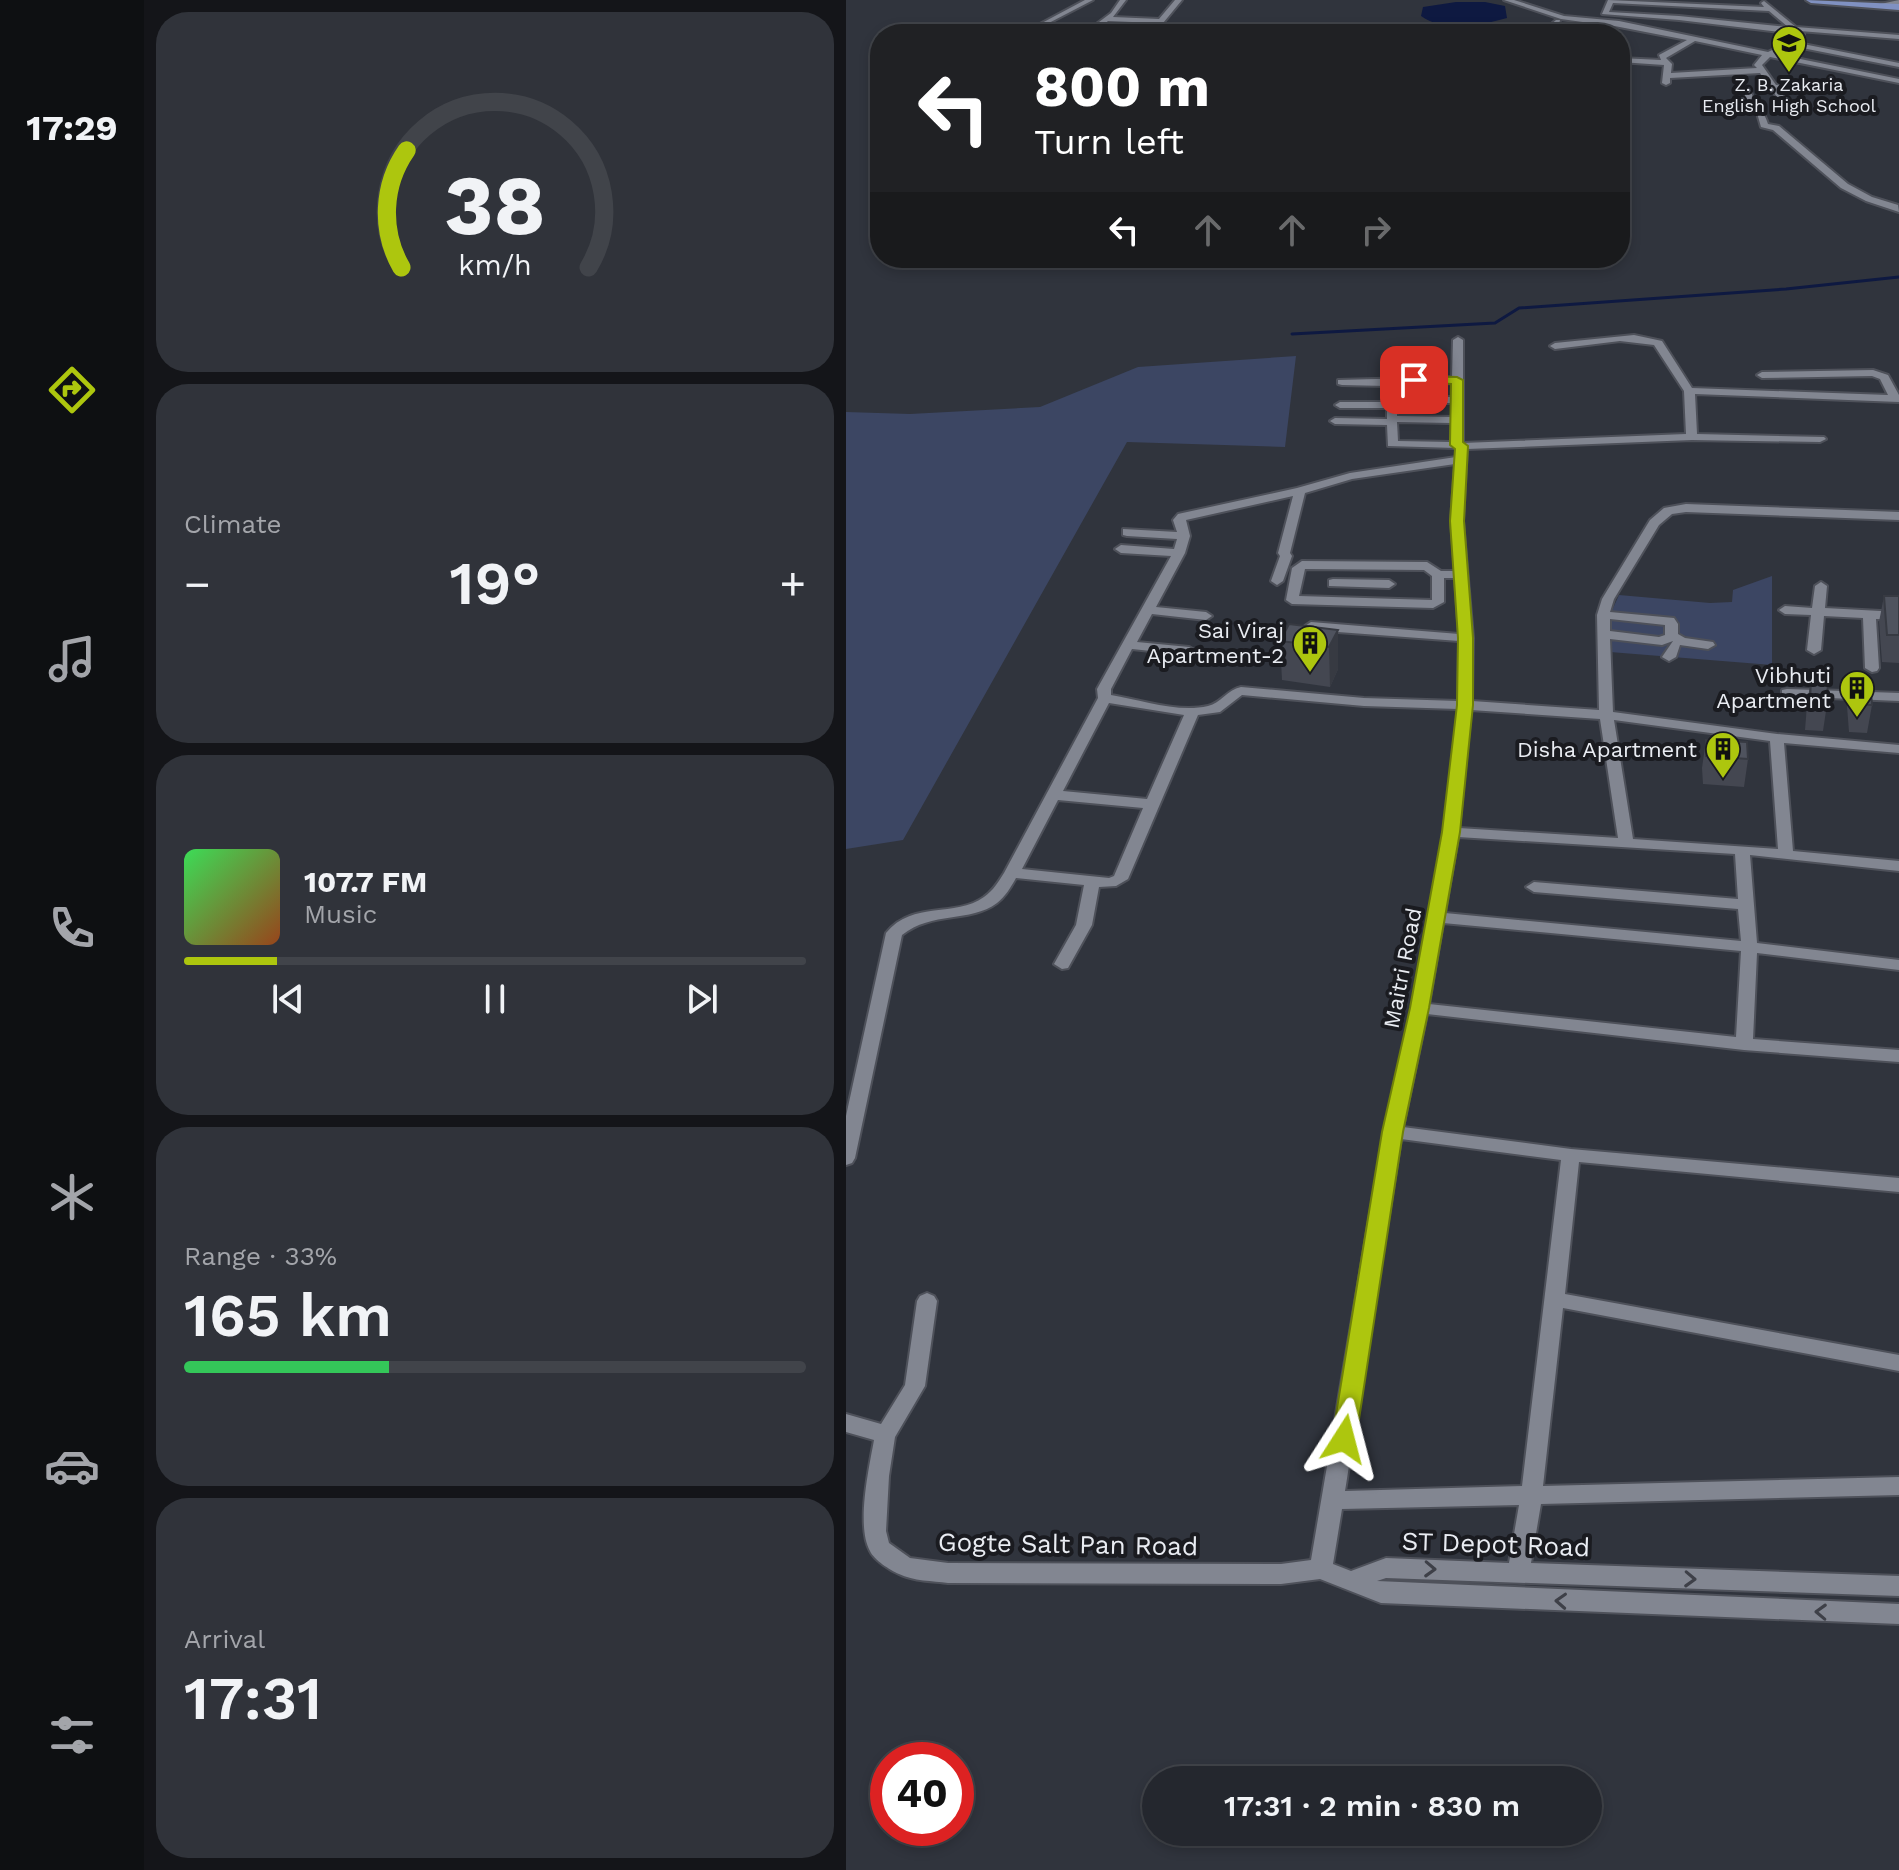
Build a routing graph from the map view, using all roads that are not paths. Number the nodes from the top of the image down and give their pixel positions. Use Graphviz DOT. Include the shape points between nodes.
graph roads {
  1 [pos="1090,0"];
  2 [pos="1123,0"];
  3 [pos="1179,0"];
  4 [pos="1507,0"];
  5 [pos="1594,0"];
  6 [pos="1759,0"];
  7 [pos="1811,0"];
  8 [pos="1612,1"];
  9 [pos="1899,5"];
  10 [pos="1772,9"];
  11 [pos="1656,17"];
  12 [pos="1563,18"];
  13 [pos="1107,19"];
  14 [pos="1160,21"];
  15 [pos="1598,21"];
  16 [pos="1616,23"];
  17 [pos="1043,24"];
  18 [pos="1101,24"];
  19 [pos="1158,24"];
  20 [pos="1552,24"];
  21 [pos="1593,24"];
  22 [pos="1621,24"];
  23 [pos="1630,26"];
  24 [pos="1792,30"];
  25 [pos="1899,37"];
  26 [pos="1694,39"];
  27 [pos="1793,44"];
  28 [pos="1771,54"];
  29 [pos="1630,61"];
  30 [pos="1667,63"];
  31 [pos="1899,65"];
  32 [pos="1764,70"];
  33 [pos="1899,81"];
  34 [pos="1799,86"];
  35 [pos="1775,87"];
  36 [pos="1789,87"];
  37 [pos="1748,94"];
  38 [pos="1802,98"];
  39 [pos="1754,104"];
  40 [pos="1899,209"];
  41 [pos="1458,340"];
  42 [pos="1555,346"];
  43 [pos="1762,375"];
  44 [pos="1457,380"];
  45 [pos="1342,382"];
  46 [pos="1389,382"];
  47 [pos="1689,391"];
  48 [pos="1897,398"];
  49 [pos="1459,400"];
  50 [pos="1392,403"];
  51 [pos="1340,405"];
  52 [pos="1392,420"];
  53 [pos="1458,420"];
  54 [pos="1335,421"];
  55 [pos="1692,437"];
  56 [pos="1820,439"];
  57 [pos="1460,450"];
  58 [pos="1300,491"];
  59 [pos="1899,516"];
  60 [pos="1127,532"];
  61 [pos="1184,536"];
  62 [pos="1121,549"];
  63 [pos="1179,553"];
  64 [pos="1461,574"];
  65 [pos="1438,575"];
  66 [pos="1277,581"];
  67 [pos="1333,583"];
  68 [pos="1365,583"];
  69 [pos="1389,584"];
  70 [pos="1821,586"];
  71 [pos="1365,603"];
  72 [pos="1148,610"];
  73 [pos="1785,610"];
  74 [pos="1818,612"];
  75 [pos="1869,614"];
  76 [pos="1603,615"];
  77 [pos="1206,616"];
  78 [pos="1899,616"];
  79 [pos="1311,626"];
  80 [pos="1604,634"];
  81 [pos="1466,638"];
  82 [pos="1671,644"];
  83 [pos="1129,645"];
  84 [pos="1708,645"];
  85 [pos="1814,650"];
  86 [pos="1189,651"];
  87 [pos="1872,668"];
  88 [pos="1787,693"];
  89 [pos="1899,697"];
  90 [pos="1105,698"];
  91 [pos="1465,705"];
  92 [pos="1193,710"];
  93 [pos="1606,715"];
  94 [pos="1777,738"];
  95 [pos="1898,753"];
  96 [pos="1054,795"];
  97 [pos="1149,804"];
  98 [pos="1451,832"];
  99 [pos="1626,843"];
  100 [pos="1742,850"];
  101 [pos="1786,856"];
  102 [pos="1899,866"];
  103 [pos="1012,873"];
  104 [pos="1092,881"];
  105 [pos="1534,887"];
  106 [pos="1746,905"];
  107 [pos="1436,917"];
  108 [pos="1749,947"];
  109 [pos="1062,964"];
  110 [pos="1899,965"];
  111 [pos="1420,1008"];
  112 [pos="1744,1044"];
  113 [pos="1899,1056"];
  114 [pos="1393,1132"];
  115 [pos="1571,1155"];
  116 [pos="846,1158"];
  117 [pos="1899,1185"];
  118 [pos="1553,1299"];
  119 [pos="927,1301"];
  120 [pos="1899,1363"];
  121 [pos="846,1423"];
  122 [pos="885,1436"];
  123 [pos="1899,1486"];
  124 [pos="1531,1497"];
  125 [pos="1334,1500"];
  126 [pos="1321,1569"];
  127 [pos="1518,1572"];
  128 [pos="1354,1580"];
  129 [pos="1899,1586"];
  130 [pos="1899,1614"];
  1 -- 17 [label="street"];
  2 -- 13 [label="street"];
  3 -- 14 [label="street"];
  4 -- 12 [label="street"];
  5 -- 8 [label="street"];
  6 -- 10 [label="street"];
  7 -- 9 [label="main road"];
  8 -- 10 [label="street"];
  8 -- 11 [label="street" via="1605,14"];
  10 -- 24 [label="street"];
  11 -- 16 [label="street"];
  11 -- 24 [label="street"];
  12 -- 15 [label="street"];
  12 -- 20 [label="street"];
  13 -- 14 [label="street"];
  13 -- 18 [label="street"];
  14 -- 19 [label="street"];
  15 -- 16 [label="street"];
  15 -- 21 [label="street"];
  16 -- 22 [label="street"];
  23 -- 26 [label="street"];
  24 -- 25 [label="street"];
  24 -- 27 [label="street" via="1800,34"];
  26 -- 28 [label="street"];
  26 -- 30 [label="street" via="1662,57"];
  27 -- 28 [label="street"];
  27 -- 31 [label="street"];
  28 -- 32 [label="street" via="1759,61"];
  28 -- 33 [label="street"];
  29 -- 30 [label="street"];
  30 -- 32 [label="street" via="1666,80"];
  32 -- 35 [label="street"];
  34 -- 36 [label="street"];
  35 -- 36 [label="street"];
  35 -- 39 [label="street" via="1785,102"];
  36 -- 38 [label="street"];
  37 -- 39 [label="street"];
  39 -- 40 [label="street" via="1764,125 1776,128 1830,174 1870,199"];
  41 -- 44 [label="street, Maitri Road"];
  42 -- 47 [label="street" via="1653,341"];
  43 -- 48 [label="street" via="1873,373 1884,377"];
  44 -- 46 [label="street"];
  44 -- 49 [label="street, Maitri Road"];
  45 -- 46 [label="street"];
  46 -- 50 [label="street"];
  47 -- 48 [label="street"];
  47 -- 55 [label="street"];
  49 -- 50 [label="street"];
  49 -- 53 [label="street, Maitri Road"];
  50 -- 51 [label="street"];
  50 -- 52 [label="street"];
  52 -- 53 [label="street"];
  52 -- 54 [label="street"];
  52 -- 57 [label="street" via="1392,444"];
  53 -- 57 [label="street, Maitri Road"];
  55 -- 56 [label="street"];
  55 -- 57 [label="street"];
  57 -- 58 [label="street"];
  57 -- 64 [label="street, Maitri Road"];
  58 -- 61 [label="street" via="1182,517"];
  58 -- 66 [label="street"];
  59 -- 76 [label="street" via="1668,511 1654,523"];
  60 -- 61 [label="street"];
  61 -- 63 [label="street"];
  62 -- 63 [label="street"];
  63 -- 72 [label="street"];
  64 -- 65 [label="street"];
  64 -- 81 [label="street, Maitri Road"];
  65 -- 71 [label="street" via="1438,602 1433,604"];
  65 -- 71 [label="street" via="1427,566 1298,568 1295,602"];
  67 -- 68 [label="street"];
  68 -- 69 [label="street"];
  68 -- 71 [label="street"];
  70 -- 74 [label="street"];
  72 -- 77 [label="street"];
  72 -- 83 [label="street"];
  73 -- 74 [label="street"];
  74 -- 75 [label="street"];
  74 -- 85 [label="street"];
  75 -- 78 [label="street"];
  75 -- 87 [label="street"];
  76 -- 80 [label="street"];
  76 -- 82 [label="street" via="1669,621"];
  79 -- 81 [label="street"];
  80 -- 82 [label="street"];
  80 -- 93 [label="street"];
  81 -- 91 [label="street, Maitri Road"];
  82 -- 84 [label="street"];
  83 -- 86 [label="street"];
  83 -- 90 [label="street" via="1104,689"];
  88 -- 89 [label="street"];
  90 -- 92 [label="street"];
  90 -- 96 [label="street"];
  91 -- 92 [label="street" via="1234,692 1223,705"];
  91 -- 93 [label="street"];
  91 -- 98 [label="street, Maitri Road"];
  92 -- 97 [label="street"];
  93 -- 94 [label="street"];
  93 -- 99 [label="street"];
  94 -- 95 [label="street"];
  94 -- 101 [label="street"];
  96 -- 97 [label="street"];
  96 -- 103 [label="street"];
  97 -- 104 [label="street" via="1120,879"];
  98 -- 99 [label="street"];
  98 -- 107 [label="street, Maitri Road"];
  99 -- 100 [label="street"];
  100 -- 101 [label="street"];
  100 -- 106 [label="street"];
  101 -- 102 [label="street"];
  103 -- 104 [label="street"];
  103 -- 116 [label="street" via="985,904 923,916 894,933"];
  104 -- 109 [label="street" via="1086,928"];
  105 -- 106 [label="street"];
  106 -- 108 [label="street"];
  107 -- 108 [label="street"];
  107 -- 111 [label="street, Maitri Road"];
  108 -- 110 [label="street"];
  108 -- 112 [label="street"];
  111 -- 112 [label="street"];
  111 -- 114 [label="street, Maitri Road"];
  112 -- 113 [label="street"];
  114 -- 115 [label="street"];
  114 -- 125 [label="street, Maitri Road"];
  115 -- 117 [label="street"];
  115 -- 118 [label="street"];
  118 -- 120 [label="street"];
  118 -- 124 [label="street"];
  119 -- 122 [label="street" via="915,1386"];
  121 -- 122 [label="street"];
  122 -- 126 [label="street, Gogte Salt Pan Road" via="875,1531 879,1548 905,1567 948,1573 1281,1574"];
  123 -- 124 [label="street"];
  124 -- 125 [label="street"];
  124 -- 127 [label="street"];
  125 -- 126 [label="street, Maitri Road"];
  126 -- 128 [label="street"];
  128 -- 127 [label="street, ST Depot Road, one-way" via="1386,1568"];
  127 -- 129 [label="street, ST Depot Road, one-way"];
  130 -- 128 [label="street, one-way" via="1381,1593"];
}
